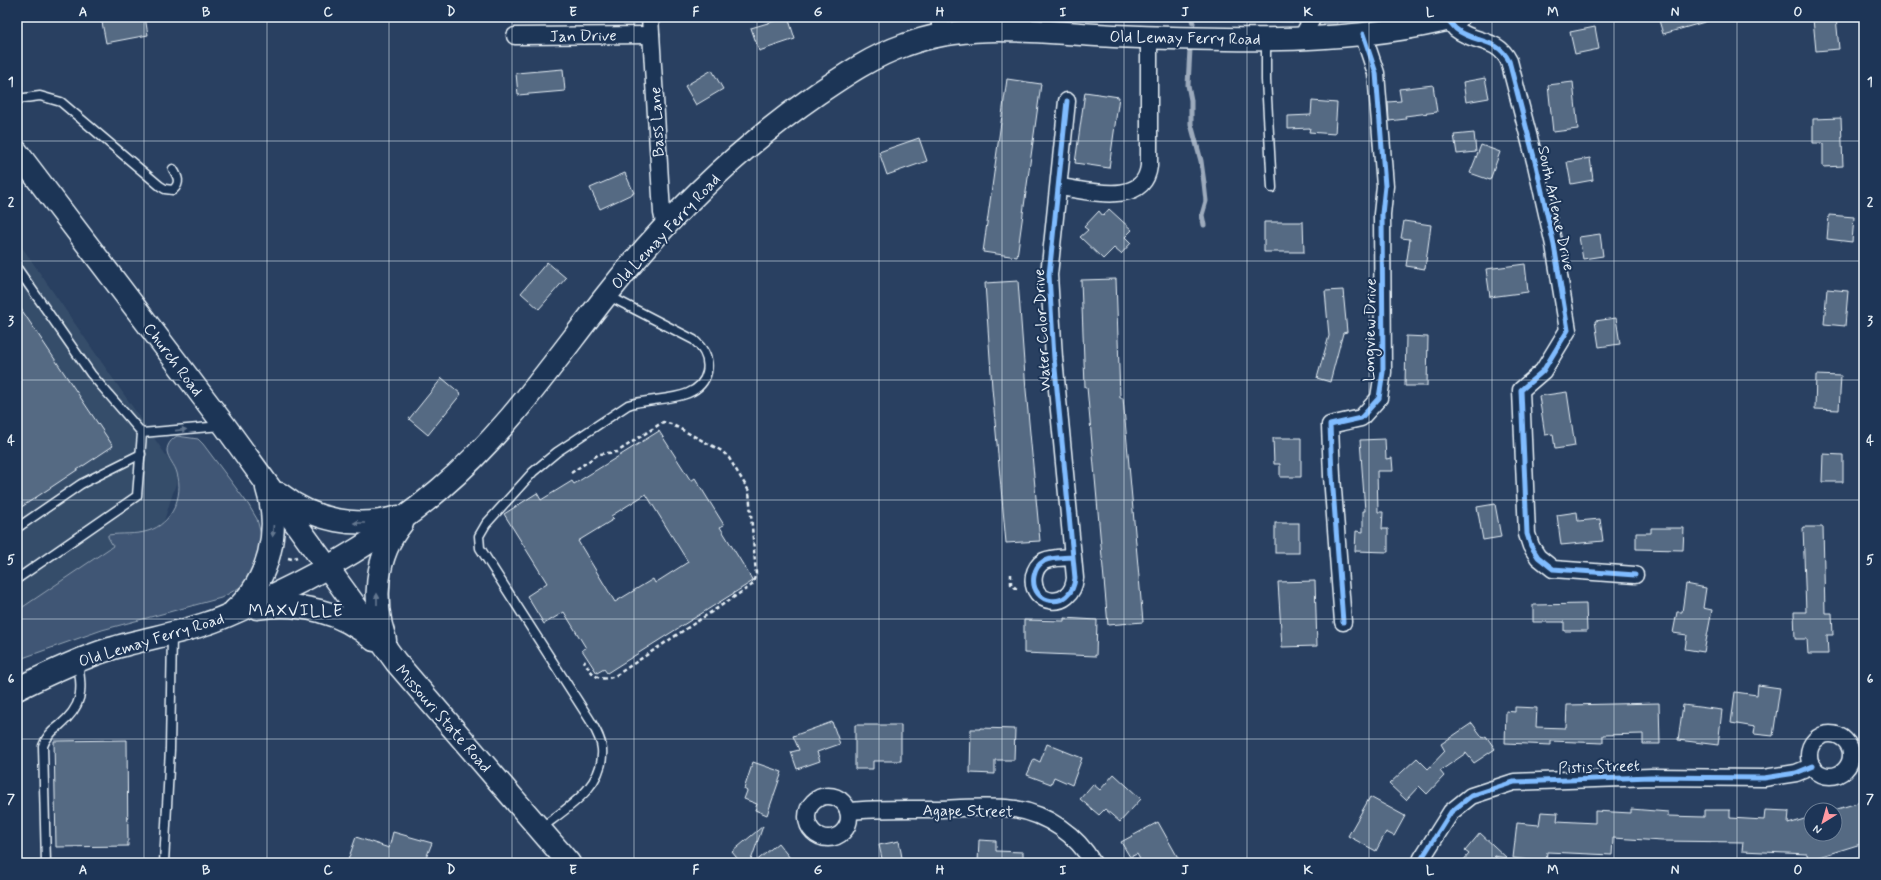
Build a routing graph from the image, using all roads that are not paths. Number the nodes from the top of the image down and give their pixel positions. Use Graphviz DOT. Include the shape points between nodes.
graph roads {
  1 [pos="650,17"];
  2 [pos="1453,18"];
  3 [pos="1307,24"];
  4 [pos="940,26"];
  5 [pos="1363,34"];
  6 [pos="651,35"];
  7 [pos="515,36"];
  8 [pos="1149,37"];
  9 [pos="1266,39"];
  10 [pos="17,99"];
  11 [pos="1067,101"];
  12 [pos="17,152"];
  13 [pos="173,169"];
  14 [pos="1059,187"];
  15 [pos="1272,188"];
  16 [pos="665,226"];
  17 [pos="17,268"];
  18 [pos="606,295"];
  19 [pos="225,426"];
  20 [pos="142,434"];
  21 [pos="141,454"];
  22 [pos="264,479"];
  23 [pos="411,512"];
  24 [pos="17,528"];
  25 [pos="1072,557"];
  26 [pos="328,567"];
  27 [pos="1635,575"];
  28 [pos="17,579"];
  29 [pos="230,615"];
  30 [pos="1343,622"];
  31 [pos="172,634"];
  32 [pos="78,661"];
  33 [pos="396,662"];
  34 [pos="17,689"];
  35 [pos="1813,766"];
  36 [pos="848,811"];
  37 [pos="540,829"];
  38 [pos="46,863"];
  39 [pos="164,863"];
  40 [pos="569,863"];
  41 [pos="1093,863"];
  42 [pos="1420,863"];
  1 -- 6 [label="street, Bass Lane"];
  2 -- 5 [label="main road, Old Lemay Ferry Road" via="1420,26"];
  2 -- 27 [label="street, South Arlene Drive" via="1457,30 1495,45 1504,52 1509,61 1550,231 1568,330 1543,370 1521,390 1527,534 1530,546 1538,558 1553,569"];
  3 -- 5 [label="main road, Old Lemay Ferry Road"];
  3 -- 9 [label="main road, Old Lemay Ferry Road"];
  4 -- 8 [label="main road, Old Lemay Ferry Road"];
  4 -- 16 [label="main road, Old Lemay Ferry Road" via="878,56 803,104 727,165"];
  5 -- 30 [label="street, Longview Drive" via="1376,73 1385,186 1382,214 1384,372 1379,398 1361,418 1330,426"];
  6 -- 7 [label="street, Jan Drive"];
  6 -- 16 [label="street, Bass Lane" via="662,213"];
  8 -- 9 [label="main road, Old Lemay Ferry Road"];
  8 -- 14 [label="street" via="1148,174 1143,182 1130,192"];
  9 -- 15 [label="lane"];
  10 -- 13 [label="lane" via="40,96 61,102 149,177 169,190 178,184 179,179"];
  11 -- 14 [label="street, Water Color Drive"];
  12 -- 19 [label="main road, Church Road"];
  14 -- 25 [label="street, Water Color Drive" via="1049,276"];
  16 -- 18 [label="main road, Old Lemay Ferry Road"];
  17 -- 20 [label="lane" via="91,374"];
  18 -- 23 [label="main road, Old Lemay Ferry Road" via="534,390 487,444 440,489"];
  18 -- 37 [label="lane" via="694,340 706,355 708,369 703,383 692,392 628,405 557,452 533,472 482,530 480,548 590,720 602,748 602,765 594,781 565,810"];
  20 -- 19 [label="lane, one-way"];
  19 -- 22 [label="main road, Church Road"];
  20 -- 21 [label="lane"];
  21 -- 24 [label="lane" via="81,484"];
  21 -- 28 [label="lane" via="137,496"];
  23 -- 22 [label="main road, one-way" via="368,523 339,522 298,507"];
  22 -- 26 [label="main road, Church Road"];
  22 -- 29 [label="main road, one-way" via="272,508 269,554 250,593"];
  23 -- 26 [label="main road, Old Lemay Ferry Road"];
  33 -- 23 [label="main road, one-way" via="386,644 380,625 377,585 388,546"];
  26 -- 29 [label="main road, Old Lemay Ferry Road"];
  26 -- 33 [label="main road, Missouri State Road"];
  29 -- 31 [label="main road, Old Lemay Ferry Road"];
  29 -- 33 [label="main road" via="272,606 303,607 320,611 338,617 370,636"];
  31 -- 32 [label="main road, Old Lemay Ferry Road" via="111,649"];
  31 -- 39 [label="lane" via="170,749"];
  32 -- 34 [label="main road, Old Lemay Ferry Road"];
  32 -- 38 [label="lane" via="82,691 80,699 69,718 48,736 43,746"];
  33 -- 37 [label="main road, Missouri State Road"];
  35 -- 42 [label="street, Pistis Street" via="1796,773 1764,778 1514,782 1471,796 1451,812"];
  36 -- 41 [label="street, Agape Street" via="967,808 1018,810 1063,829"];
  37 -- 40 [label="main road, Missouri State Road"];
}
